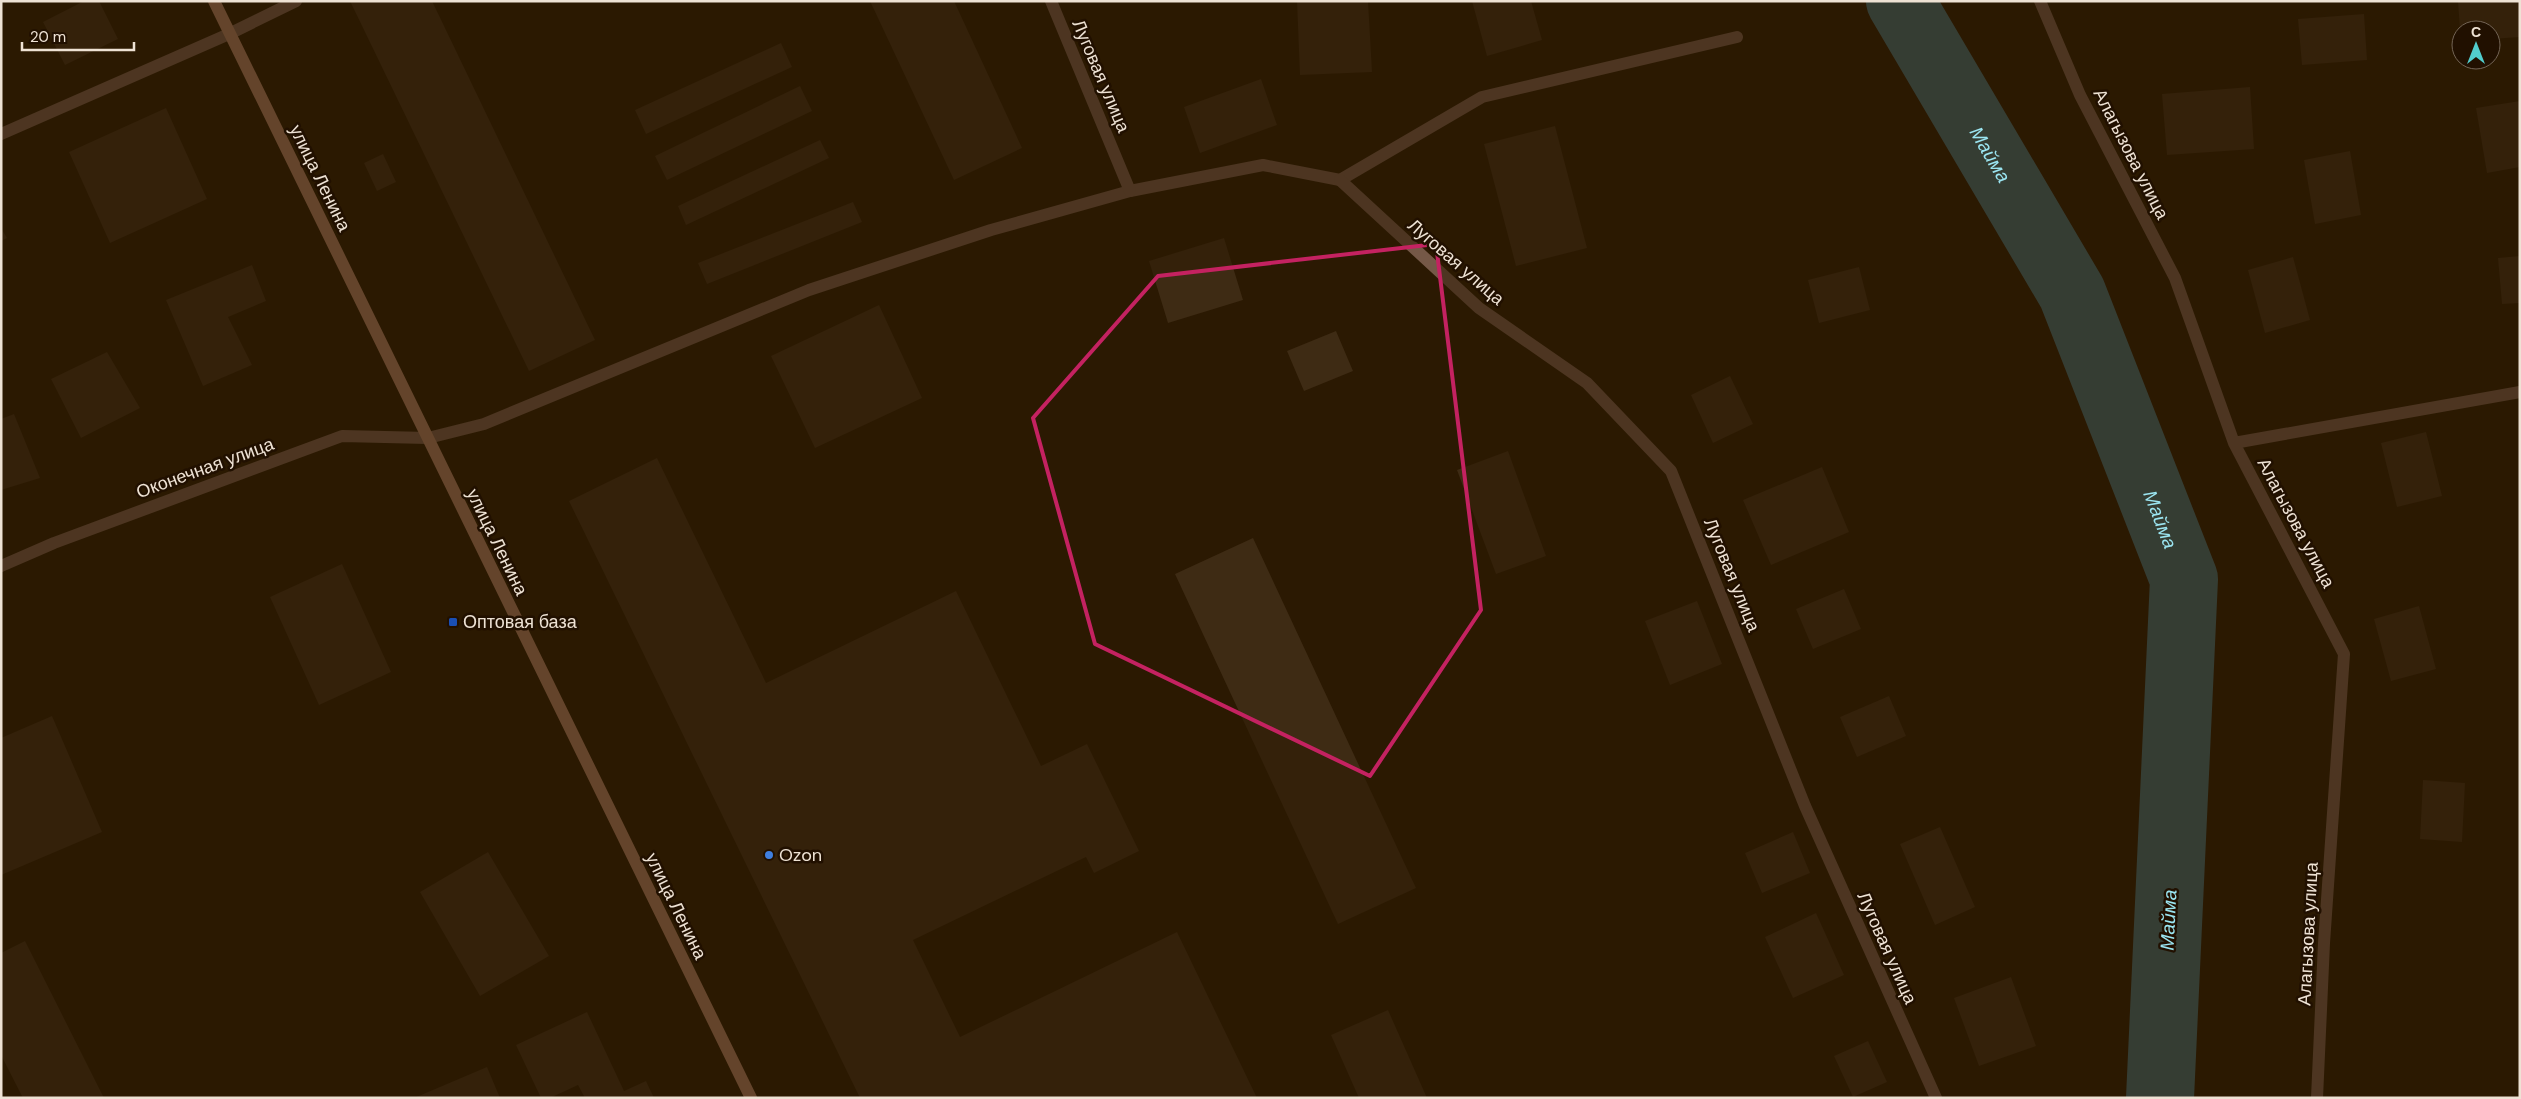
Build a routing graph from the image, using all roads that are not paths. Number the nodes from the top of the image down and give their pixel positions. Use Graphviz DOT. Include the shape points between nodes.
graph roads {
  1 [pos="214,1"];
  2 [pos="296,1"];
  3 [pos="1051,1"];
  4 [pos="2040,1"];
  5 [pos="229,34"];
  6 [pos="1737,37"];
  7 [pos="1,134"];
  8 [pos="1340,180"];
  9 [pos="1130,191"];
  10 [pos="2520,392"];
  11 [pos="428,438"];
  12 [pos="2234,443"];
  13 [pos="1,566"];
  14 [pos="751,1098"];
  15 [pos="1936,1098"];
  16 [pos="2317,1098"];
  1 -- 5 [label="street, улица Ленина"];
  2 -- 5 [label="street"];
  3 -- 9 [label="street, Луговая улица"];
  4 -- 12 [label="street, Алагызова улица" via="2080,95 2175,278"];
  5 -- 7 [label="street"];
  5 -- 11 [label="street, улица Ленина"];
  6 -- 8 [label="street" via="1482,97"];
  8 -- 9 [label="street, Оконечная улица" via="1263,165"];
  8 -- 15 [label="street, Луговая улица" via="1479,308 1587,383 1671,471 1805,806"];
  9 -- 11 [label="street, Оконечная улица" via="991,230 809,290 484,424"];
  10 -- 12 [label="street"];
  11 -- 13 [label="street, Оконечная улица" via="342,436 54,543"];
  11 -- 14 [label="street, улица Ленина"];
  12 -- 16 [label="street, Алагызова улица" via="2344,654"];
}
